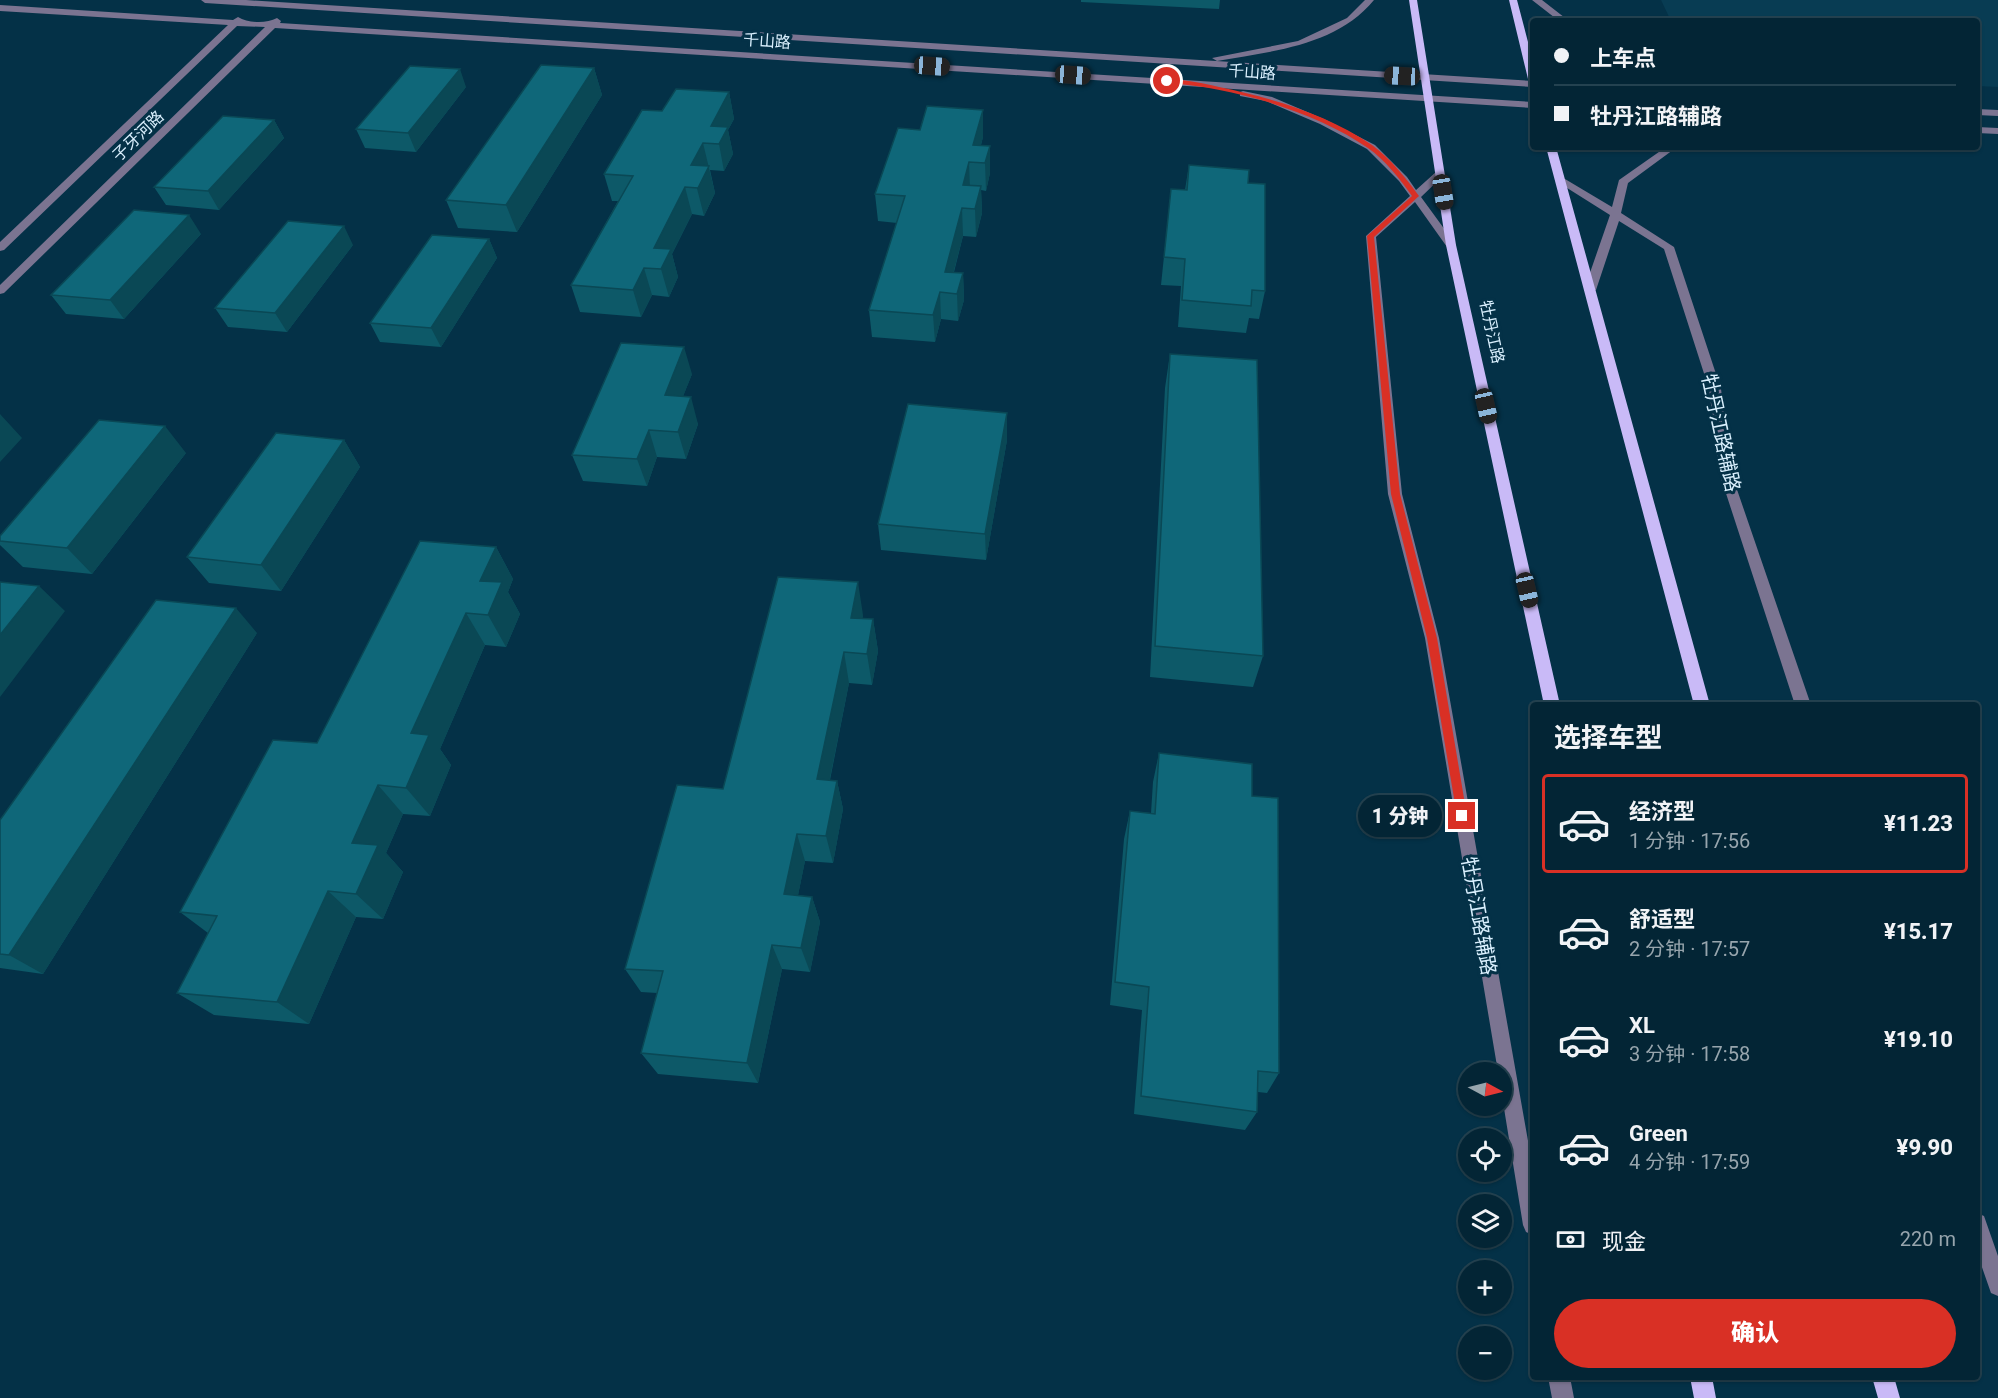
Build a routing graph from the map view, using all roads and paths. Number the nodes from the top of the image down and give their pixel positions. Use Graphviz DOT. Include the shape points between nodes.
graph roads {
  1 [pos="205,0"];
  2 [pos="1370,0"];
  3 [pos="1537,0"];
  4 [pos="1412,1"];
  5 [pos="255,2"];
  6 [pos="294,3"];
  7 [pos="1514,4"];
  8 [pos="0,8"];
  9 [pos="1561,18"];
  10 [pos="235,22"];
  11 [pos="274,24"];
  12 [pos="1193,63"];
  13 [pos="1530,70"];
  14 [pos="1425,77"];
  15 [pos="1530,82"];
  16 [pos="1190,83"];
  17 [pos="1428,99"];
  18 [pos="1530,105"];
  19 [pos="1980,112"];
  20 [pos="1998,114"];
  21 [pos="1980,129"];
  22 [pos="1998,131"];
  23 [pos="1552,150"];
  24 [pos="1668,150"];
  25 [pos="1440,174"];
  26 [pos="1561,181"];
  27 [pos="1415,196"];
  28 [pos="1615,214"];
  29 [pos="1451,245"];
  30 [pos="0,248"];
  31 [pos="1590,290"];
  32 [pos="0,291"];
  33 [pos="1551,702"];
  34 [pos="1701,702"];
  35 [pos="1802,702"];
  36 [pos="1530,1208"];
  37 [pos="1980,1232"];
  38 [pos="1998,1286"];
  39 [pos="1560,1380"];
  40 [pos="1702,1380"];
  41 [pos="1884,1380"];
  42 [pos="1563,1398"];
  43 [pos="1705,1398"];
  44 [pos="1889,1398"];
  1 -- 5 [label="street, 千山路"];
  2 -- 12 [label="street" via="1350,20 1300,43"];
  3 -- 7 [label="street"];
  3 -- 9 [label="street"];
  4 -- 14 [label="main road, 牡丹江路"];
  5 -- 6 [label="street, 千山路"];
  5 -- 10 [label="street, 子牙河路"];
  6 -- 11 [label="street, 子牙河路"];
  6 -- 12 [label="street, 千山路"];
  7 -- 13 [label="main road"];
  8 -- 10 [label="street, 千山路"];
  10 -- 11 [label="street, 千山路"];
  10 -- 30 [label="street, 子牙河路"];
  11 -- 16 [label="street, 千山路"];
  11 -- 32 [label="street, 子牙河路"];
  12 -- 14 [label="street, 千山路"];
  14 -- 15 [label="street, 千山路"];
  14 -- 17 [label="main road, 牡丹江路"];
  16 -- 17 [label="street, 千山路"];
  16 -- 27 [label="street" via="1269,99 1323,122 1371,147"];
  17 -- 18 [label="street, 千山路"];
  17 -- 25 [label="main road, 牡丹江路"];
  19 -- 20 [label="street"];
  21 -- 22 [label="street"];
  23 -- 26 [label="main road"];
  24 -- 28 [label="street" via="1623,182"];
  25 -- 27 [label="street, 牡丹江路辅路"];
  25 -- 29 [label="main road, 牡丹江路"];
  26 -- 28 [label="street, 牡丹江路辅路"];
  26 -- 31 [label="main road"];
  27 -- 29 [label="street"];
  27 -- 36 [label="street, 牡丹江路辅路" via="1371,236 1395,494 1432,638"];
  28 -- 31 [label="street"];
  28 -- 35 [label="street, 牡丹江路辅路" via="1670,247 1715,389 1726,475"];
  29 -- 33 [label="main road, 牡丹江路"];
  31 -- 34 [label="main road"];
  37 -- 38 [label="street"];
  39 -- 42 [label="street"];
  40 -- 43 [label="main road"];
  41 -- 44 [label="main road"];
}
